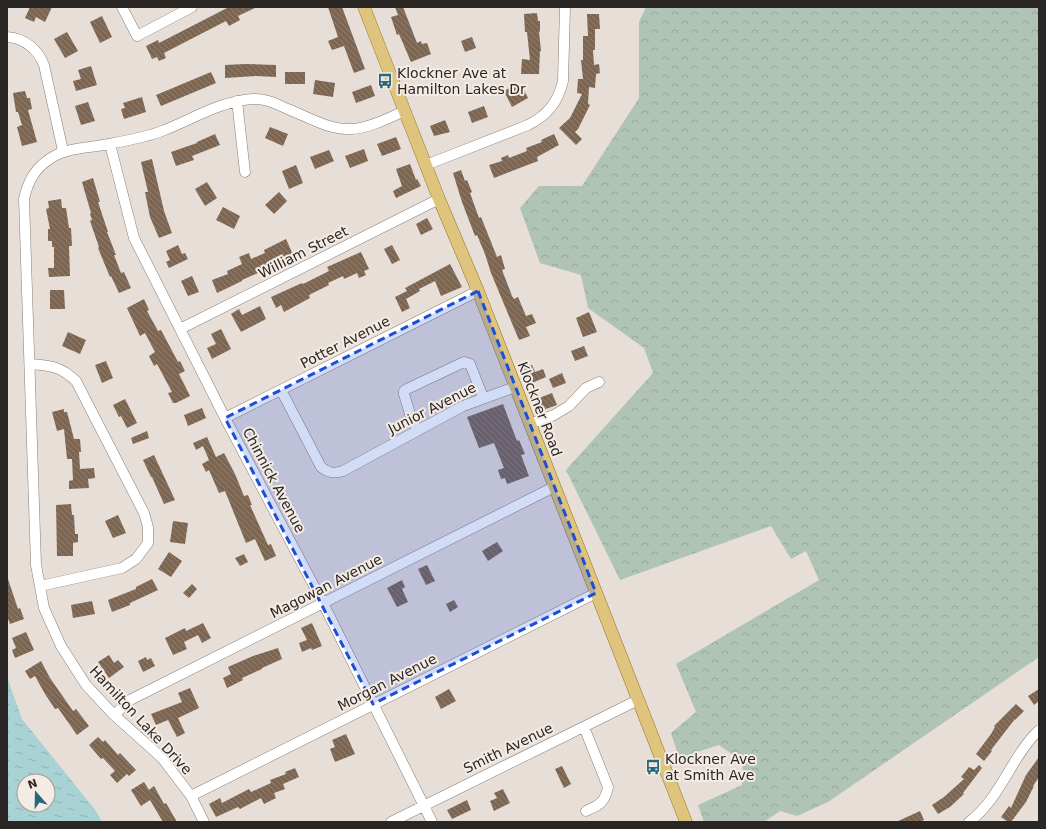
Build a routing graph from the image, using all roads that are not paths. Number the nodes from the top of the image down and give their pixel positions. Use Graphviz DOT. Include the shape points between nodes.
graph roads {
  1 [pos="122,7"];
  2 [pos="192,7"];
  3 [pos="364,7"];
  4 [pos="564,7"];
  5 [pos="7,37"];
  6 [pos="237,101"];
  7 [pos="404,111"];
  8 [pos="110,144"];
  9 [pos="63,151"];
  10 [pos="426,165"];
  11 [pos="245,172"];
  12 [pos="439,199"];
  13 [pos="478,291"];
  14 [pos="180,330"];
  15 [pos="30,364"];
  16 [pos="599,382"];
  17 [pos="515,387"];
  18 [pos="281,390"];
  19 [pos="483,397"];
  20 [pos="225,418"];
  21 [pos="530,424"];
  22 [pos="418,430"];
  23 [pos="554,487"];
  24 [pos="40,586"];
  25 [pos="596,593"];
  26 [pos="322,603"];
  27 [pos="638,700"];
  28 [pos="373,704"];
  29 [pos="114,715"];
  30 [pos="584,727"];
  31 [pos="1039,730"];
  32 [pos="191,796"];
  33 [pos="424,806"];
  34 [pos="586,811"];
  35 [pos="204,822"];
  36 [pos="391,822"];
  37 [pos="432,822"];
  38 [pos="686,822"];
  39 [pos="969,822"];
  1 -- 2 [label="street" via="137,36"];
  3 -- 7 [label="main road, Klockner Road"];
  4 -- 10 [label="street" via="563,81 555,103 548,112 528,125"];
  5 -- 9 [label="street" via="29,45 42,59"];
  6 -- 7 [label="street, Hamilton Lake Drive" via="268,100 339,129 361,128"];
  6 -- 8 [label="street, Hamilton Lake Drive" via="160,132"];
  6 -- 11 [label="street"];
  7 -- 10 [label="main road, Klockner Road"];
  8 -- 9 [label="street, Hamilton Lake Drive"];
  8 -- 14 [label="street, Chinnick Avenue" via="134,238"];
  9 -- 15 [label="street, Hamilton Lake Drive" via="34,172 24,199"];
  10 -- 12 [label="main road, Klockner Road"];
  12 -- 13 [label="main road, Klockner Road"];
  12 -- 14 [label="street, William Street"];
  13 -- 17 [label="main road, Klockner Road"];
  13 -- 18 [label="street, Potter Avenue"];
  14 -- 20 [label="street, Chinnick Avenue"];
  15 -- 24 [label="street, Hamilton Lake Drive" via="36,565"];
  15 -- 24 [label="street" via="52,366 66,372 76,381 144,513 148,528 148,543 136,558 122,568"];
  16 -- 21 [label="street" via="586,388 569,406"];
  17 -- 19 [label="street, Junior Avenue"];
  17 -- 21 [label="main road, Klockner Road"];
  18 -- 20 [label="street, Potter Avenue"];
  18 -- 22 [label="street, Junior Avenue" via="321,466 332,473 338,473"];
  19 -- 22 [label="street, Junior Avenue"];
  19 -- 22 [label="street" via="467,362 406,388 404,394"];
  20 -- 26 [label="street, Chinnick Avenue"];
  21 -- 23 [label="main road, Klockner Road"];
  23 -- 25 [label="main road, Klockner Road"];
  23 -- 26 [label="street, Magowan Avenue"];
  24 -- 29 [label="street, Hamilton Lake Drive" via="44,608 61,646 86,685"];
  25 -- 27 [label="main road, Klockner Road"];
  25 -- 28 [label="street, Morgan Avenue"];
  26 -- 28 [label="street, Chinnick Avenue"];
  26 -- 29 [label="street, Magowan Avenue" via="130,700"];
  27 -- 30 [label="street, Smith Avenue"];
  27 -- 38 [label="main road, Klockner Road"];
  28 -- 32 [label="street, Morgan Avenue"];
  28 -- 33 [label="street, Chinnick Avenue"];
  29 -- 32 [label="street, Hamilton Lake Drive" via="162,758"];
  30 -- 33 [label="street, Smith Avenue"];
  30 -- 34 [label="street" via="608,786 606,796 599,805"];
  31 -- 39 [label="street" via="1015,759 993,798"];
  32 -- 35 [label="street, Hamilton Lake Drive"];
  33 -- 36 [label="street, Smith Avenue"];
  33 -- 37 [label="street, Chinnick Avenue"];
}
